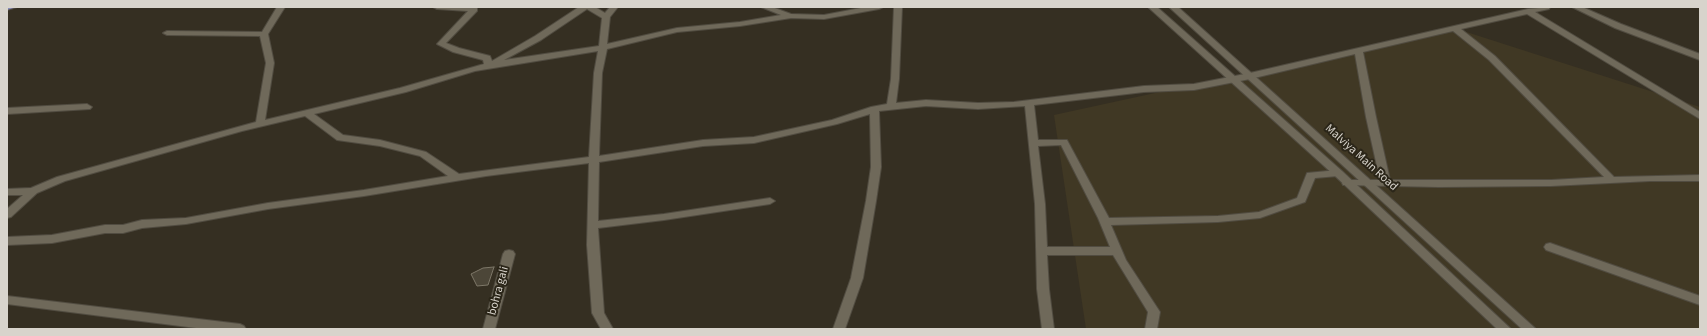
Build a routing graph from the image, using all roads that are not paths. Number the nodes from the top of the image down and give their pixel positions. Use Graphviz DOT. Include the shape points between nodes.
graph roads {
  1 [pos="12,7"];
  2 [pos="281,7"];
  3 [pos="437,7"];
  4 [pos="584,7"];
  5 [pos="589,7"];
  6 [pos="614,7"];
  7 [pos="765,7"];
  8 [pos="880,7"];
  9 [pos="898,7"];
  10 [pos="1152,7"];
  11 [pos="1173,7"];
  12 [pos="1546,7"];
  13 [pos="1576,7"];
  14 [pos="7,8"];
  15 [pos="1528,11"];
  16 [pos="791,16"];
  17 [pos="606,17"];
  18 [pos="1454,28"];
  19 [pos="167,32"];
  20 [pos="264,34"];
  21 [pos="603,47"];
  22 [pos="1359,51"];
  23 [pos="1700,57"];
  24 [pos="488,66"];
  25 [pos="1250,76"];
  26 [pos="1231,79"];
  27 [pos="1029,103"];
  28 [pos="891,106"];
  29 [pos="87,107"];
  30 [pos="874,109"];
  31 [pos="7,111"];
  32 [pos="307,113"];
  33 [pos="1700,116"];
  34 [pos="260,124"];
  35 [pos="1034,143"];
  36 [pos="595,159"];
  37 [pos="1338,173"];
  38 [pos="457,178"];
  39 [pos="1700,178"];
  40 [pos="1612,180"];
  41 [pos="1347,183"];
  42 [pos="1369,183"];
  43 [pos="1386,183"];
  44 [pos="33,191"];
  45 [pos="7,192"];
  46 [pos="770,201"];
  47 [pos="7,214"];
  48 [pos="1105,222"];
  49 [pos="594,225"];
  50 [pos="7,242"];
  51 [pos="1550,247"];
  52 [pos="1042,251"];
  53 [pos="1116,251"];
  54 [pos="509,254"];
  55 [pos="12,300"];
  56 [pos="1700,301"];
  57 [pos="7,309"];
  58 [pos="240,329"];
  59 [pos="489,329"];
  60 [pos="607,329"];
  61 [pos="839,329"];
  62 [pos="1048,329"];
  63 [pos="1151,329"];
  64 [pos="1505,329"];
  65 [pos="1530,329"];
  1 -- 14 [label="street"];
  2 -- 20 [label="street"];
  3 -- 24 [label="street" via="474,9 441,44 486,58"];
  4 -- 24 [label="street" via="538,38"];
  5 -- 17 [label="street"];
  6 -- 17 [label="street"];
  7 -- 16 [label="street"];
  8 -- 16 [label="street" via="824,17"];
  9 -- 28 [label="street" via="895,79"];
  10 -- 26 [label="street"];
  11 -- 25 [label="street, Malviya Main Road"];
  12 -- 15 [label="street"];
  13 -- 23 [label="street"];
  15 -- 18 [label="street"];
  15 -- 33 [label="street"];
  16 -- 21 [label="street" via="678,30"];
  17 -- 21 [label="street"];
  18 -- 22 [label="street"];
  18 -- 40 [label="street" via="1492,58"];
  19 -- 20 [label="street"];
  20 -- 34 [label="street" via="270,63"];
  21 -- 24 [label="street"];
  21 -- 36 [label="street" via="598,73"];
  22 -- 25 [label="street"];
  22 -- 43 [label="street"];
  24 -- 32 [label="street" via="404,90"];
  25 -- 26 [label="street"];
  25 -- 42 [label="street, Malviya Main Road"];
  26 -- 27 [label="street" via="1194,87 1144,89"];
  26 -- 37 [label="street"];
  27 -- 28 [label="street" via="978,106 926,103"];
  27 -- 35 [label="street"];
  28 -- 30 [label="street"];
  29 -- 31 [label="street"];
  30 -- 36 [label="street" via="834,122 754,140 703,143"];
  30 -- 61 [label="street" via="876,167 871,201 857,278"];
  32 -- 34 [label="street"];
  32 -- 38 [label="street" via="340,138 380,143 423,154"];
  34 -- 44 [label="street" via="61,179"];
  35 -- 48 [label="street" via="1064,142"];
  35 -- 52 [label="street"];
  36 -- 38 [label="street"];
  36 -- 49 [label="street"];
  37 -- 41 [label="street"];
  37 -- 48 [label="street" via="1311,175 1301,200 1260,215 1218,219"];
  38 -- 50 [label="street" via="186,221 142,224 122,230 105,230 52,239"];
  39 -- 40 [label="street"];
  40 -- 43 [label="street"];
  41 -- 42 [label="street"];
  41 -- 64 [label="street"];
  42 -- 43 [label="street"];
  42 -- 65 [label="street, Malviya Main Road"];
  44 -- 45 [label="street"];
  44 -- 47 [label="street"];
  46 -- 49 [label="street"];
  48 -- 53 [label="street"];
  49 -- 60 [label="street" via="598,313"];
  51 -- 56 [label="street"];
  52 -- 53 [label="street"];
  52 -- 62 [label="street"];
  53 -- 63 [label="street" via="1154,312"];
  54 -- 59 [label="street, bohra gali"];
  55 -- 57 [label="street"];
  55 -- 58 [label="street"];
}
